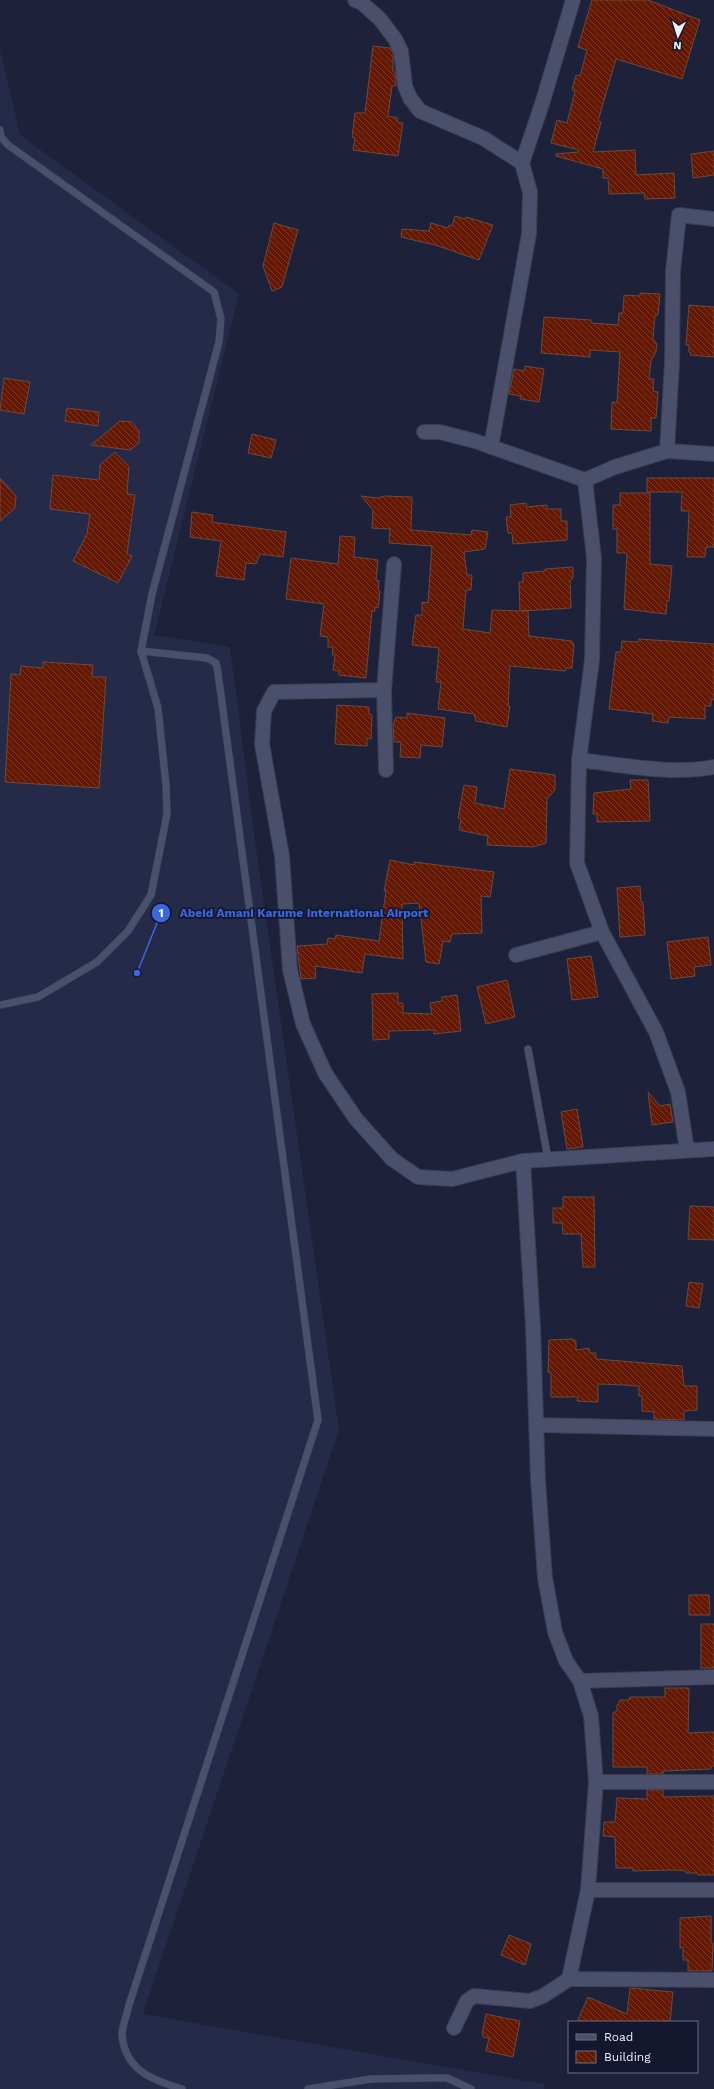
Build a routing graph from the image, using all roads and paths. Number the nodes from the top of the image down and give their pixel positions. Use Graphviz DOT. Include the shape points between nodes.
graph roads {
  1 [pos="355,0"];
  2 [pos="573,0"];
  3 [pos="0,130"];
  4 [pos="522,163"];
  5 [pos="714,219"];
  6 [pos="424,432"];
  7 [pos="491,447"];
  8 [pos="667,451"];
  9 [pos="714,454"];
  10 [pos="585,480"];
  11 [pos="394,564"];
  12 [pos="141,651"];
  13 [pos="384,690"];
  14 [pos="579,760"];
  15 [pos="714,767"];
  16 [pos="386,770"];
  17 [pos="602,932"];
  18 [pos="516,955"];
  19 [pos="0,1005"];
  20 [pos="528,1049"];
  21 [pos="714,1149"];
  22 [pos="687,1150"];
  23 [pos="548,1160"];
  24 [pos="524,1161"];
  25 [pos="537,1425"];
  26 [pos="714,1429"];
  27 [pos="714,1677"];
  28 [pos="580,1681"];
  29 [pos="596,1782"];
  30 [pos="714,1782"];
  31 [pos="588,1890"];
  32 [pos="714,1890"];
  33 [pos="569,1980"];
  34 [pos="714,1980"];
  35 [pos="454,2028"];
  36 [pos="182,2089"];
  37 [pos="308,2089"];
  38 [pos="471,2089"];
  1 -- 4 [label="street" via="380,19 395,39 401,52 405,86 420,111 483,138"];
  2 -- 4 [label="street"];
  3 -- 12 [label="lane" via="1,137 8,145 214,292 221,319 219,342 152,594"];
  4 -- 7 [label="street" via="530,192 529,234"];
  5 -- 8 [label="street" via="679,215 673,271 672,363"];
  6 -- 7 [label="street" via="440,432"];
  7 -- 10 [label="street"];
  8 -- 9 [label="street"];
  8 -- 10 [label="street" via="615,467"];
  10 -- 14 [label="street" via="594,558 592,660"];
  11 -- 13 [label="street"];
  12 -- 19 [label="lane" via="158,708 166,785 167,814 151,895 128,931 97,962 38,997"];
  12 -- 36 [label="lane" via="207,658 216,663 318,1420 122,2034 129,2061 147,2076"];
  13 -- 16 [label="street"];
  13 -- 24 [label="street" via="274,692 264,711 262,744 282,856 290,970 304,1024 325,1073 356,1119 392,1159 418,1177 452,1179"];
  14 -- 15 [label="street" via="654,769"];
  14 -- 17 [label="street" via="577,863"];
  17 -- 18 [label="street"];
  17 -- 22 [label="street" via="656,1032 678,1092"];
  20 -- 23 [label="lane"];
  21 -- 22 [label="street"];
  22 -- 23 [label="street"];
  23 -- 24 [label="street"];
  24 -- 25 [label="street"];
  25 -- 26 [label="street"];
  25 -- 28 [label="street" via="538,1480 547,1586 555,1632 566,1661"];
  27 -- 28 [label="street"];
  28 -- 29 [label="street" via="590,1716"];
  29 -- 30 [label="street"];
  29 -- 31 [label="street"];
  31 -- 32 [label="street"];
  31 -- 33 [label="street"];
  33 -- 34 [label="street"];
  33 -- 35 [label="street" via="544,1996 530,2001 474,1996 467,2001"];
  37 -- 38 [label="lane" via="371,2079 433,2078 447,2078"];
}
